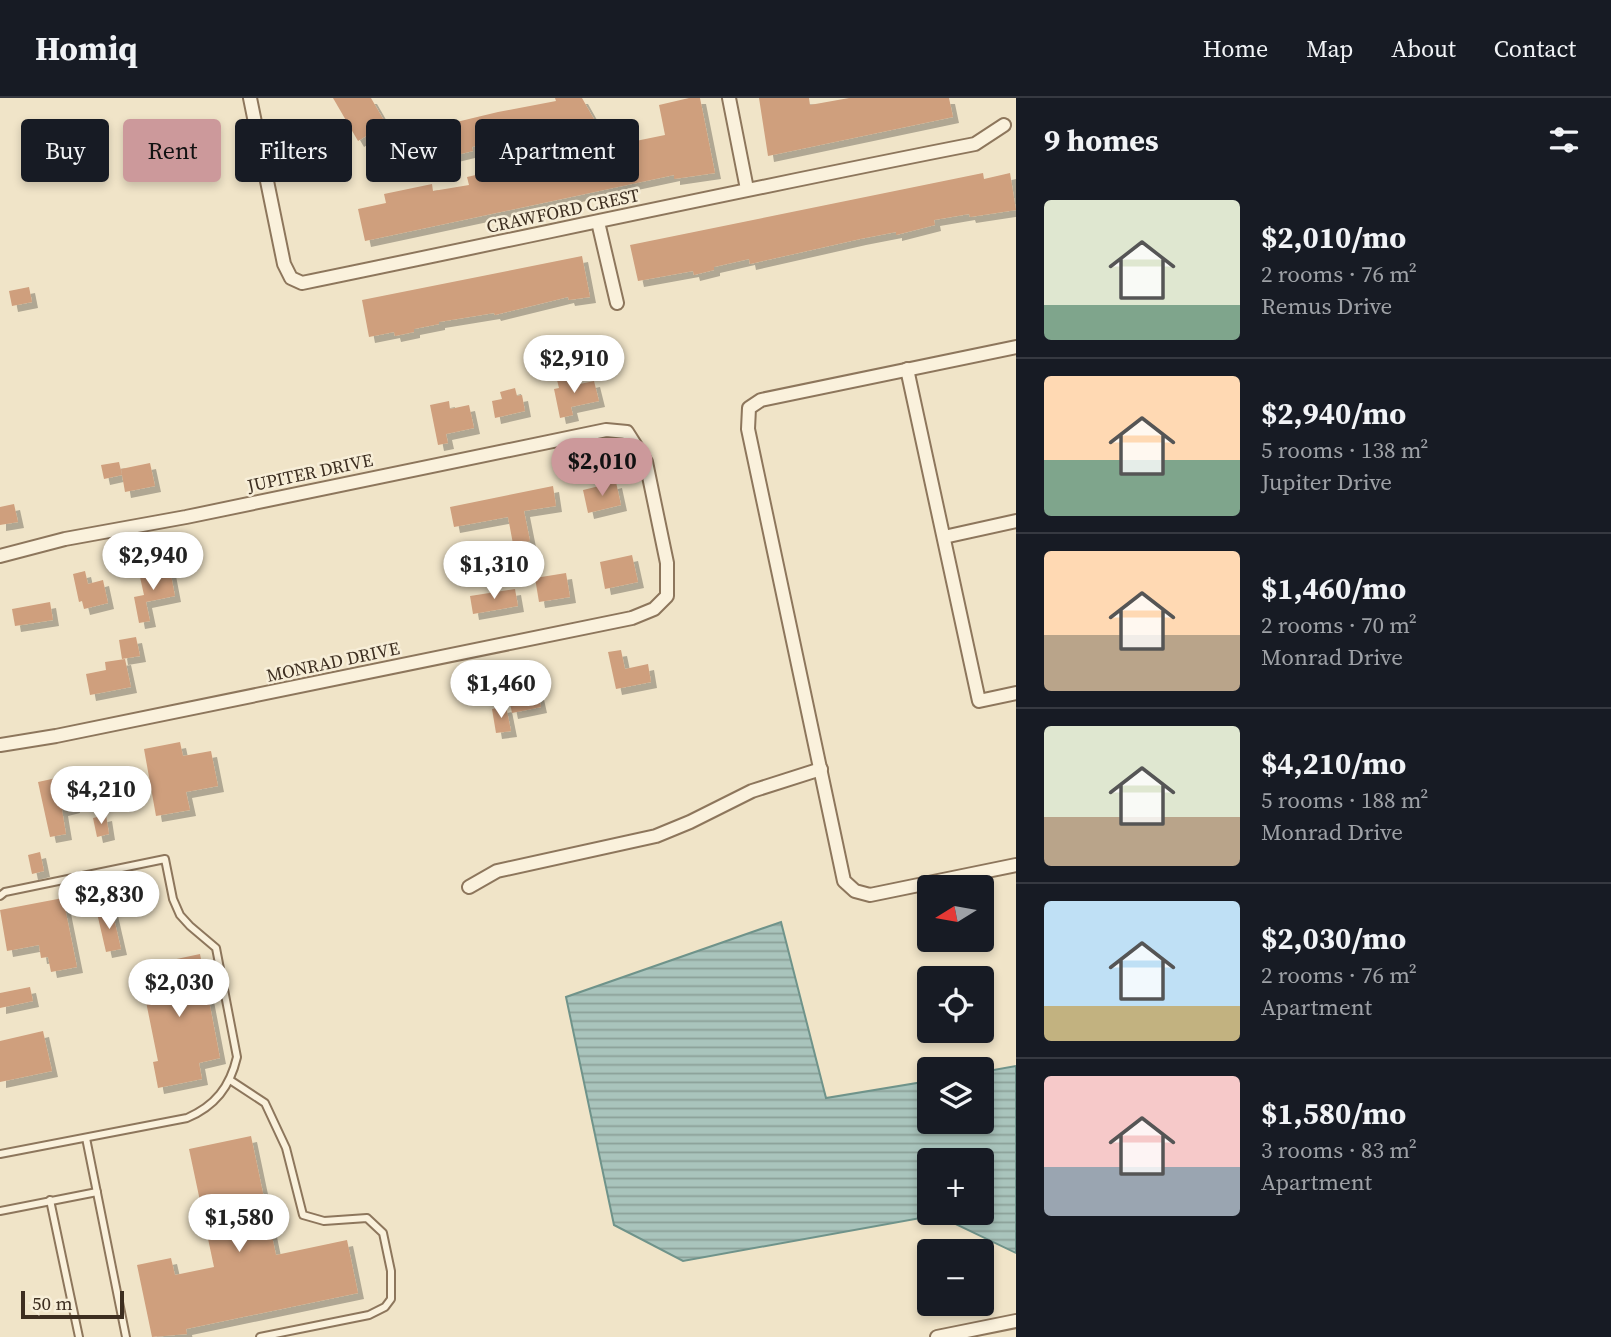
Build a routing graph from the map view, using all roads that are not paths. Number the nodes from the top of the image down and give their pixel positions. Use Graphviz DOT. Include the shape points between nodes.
graph roads {
  1 [pos="250,98"];
  2 [pos="729,98"];
  3 [pos="1004,125"];
  4 [pos="747,189"];
  5 [pos="598,222"];
  6 [pos="617,303"];
  7 [pos="1016,346"];
  8 [pos="907,369"];
  9 [pos="1016,521"];
  10 [pos="944,537"];
  11 [pos="0,556"];
  12 [pos="666,597"];
  13 [pos="1016,693"];
  14 [pos="0,745"];
  15 [pos="821,769"];
  16 [pos="1016,865"];
  17 [pos="974,875"];
  18 [pos="469,887"];
  19 [pos="917,888"];
  20 [pos="0,896"];
  21 [pos="230,1080"];
  22 [pos="86,1138"];
  23 [pos="0,1154"];
  24 [pos="97,1192"];
  25 [pos="50,1200"];
  26 [pos="0,1211"];
  27 [pos="1016,1321"];
  28 [pos="990,1332"];
  29 [pos="79,1337"];
  30 [pos="126,1337"];
  31 [pos="260,1337"];
  32 [pos="937,1337"];
  1 -- 5 [label="street, CRAWFORD CREST" via="284,264 290,278 302,283"];
  2 -- 4 [label="street"];
  3 -- 4 [label="street, CRAWFORD CREST" via="975,144"];
  4 -- 5 [label="street, CRAWFORD CREST"];
  5 -- 6 [label="street"];
  7 -- 8 [label="street"];
  8 -- 10 [label="street"];
  8 -- 15 [label="street" via="761,400 749,408 748,429"];
  9 -- 10 [label="street"];
  10 -- 13 [label="street" via="979,701"];
  11 -- 12 [label="street, JUPITER DRIVE" via="590,432 627,432 646,462 667,563"];
  12 -- 14 [label="street, MONRAD DRIVE" via="654,610 632,618"];
  15 -- 18 [label="street" via="752,791 656,836 497,871"];
  15 -- 19 [label="street" via="844,881 855,891 870,895"];
  16 -- 17 [label="street"];
  20 -- 21 [label="lane" via="165,859 180,915 216,948 220,959 237,1057"];
  21 -- 22 [label="lane" via="217,1099 187,1118"];
  21 -- 31 [label="lane" via="265,1103 286,1148 303,1215 324,1221 367,1218 383,1233 391,1271 391,1299 385,1307 369,1315"];
  22 -- 23 [label="lane"];
  22 -- 24 [label="lane"];
  24 -- 25 [label="lane"];
  24 -- 30 [label="lane"];
  25 -- 26 [label="lane"];
  25 -- 29 [label="lane"];
  27 -- 28 [label="street"];
  28 -- 32 [label="street"];
}
